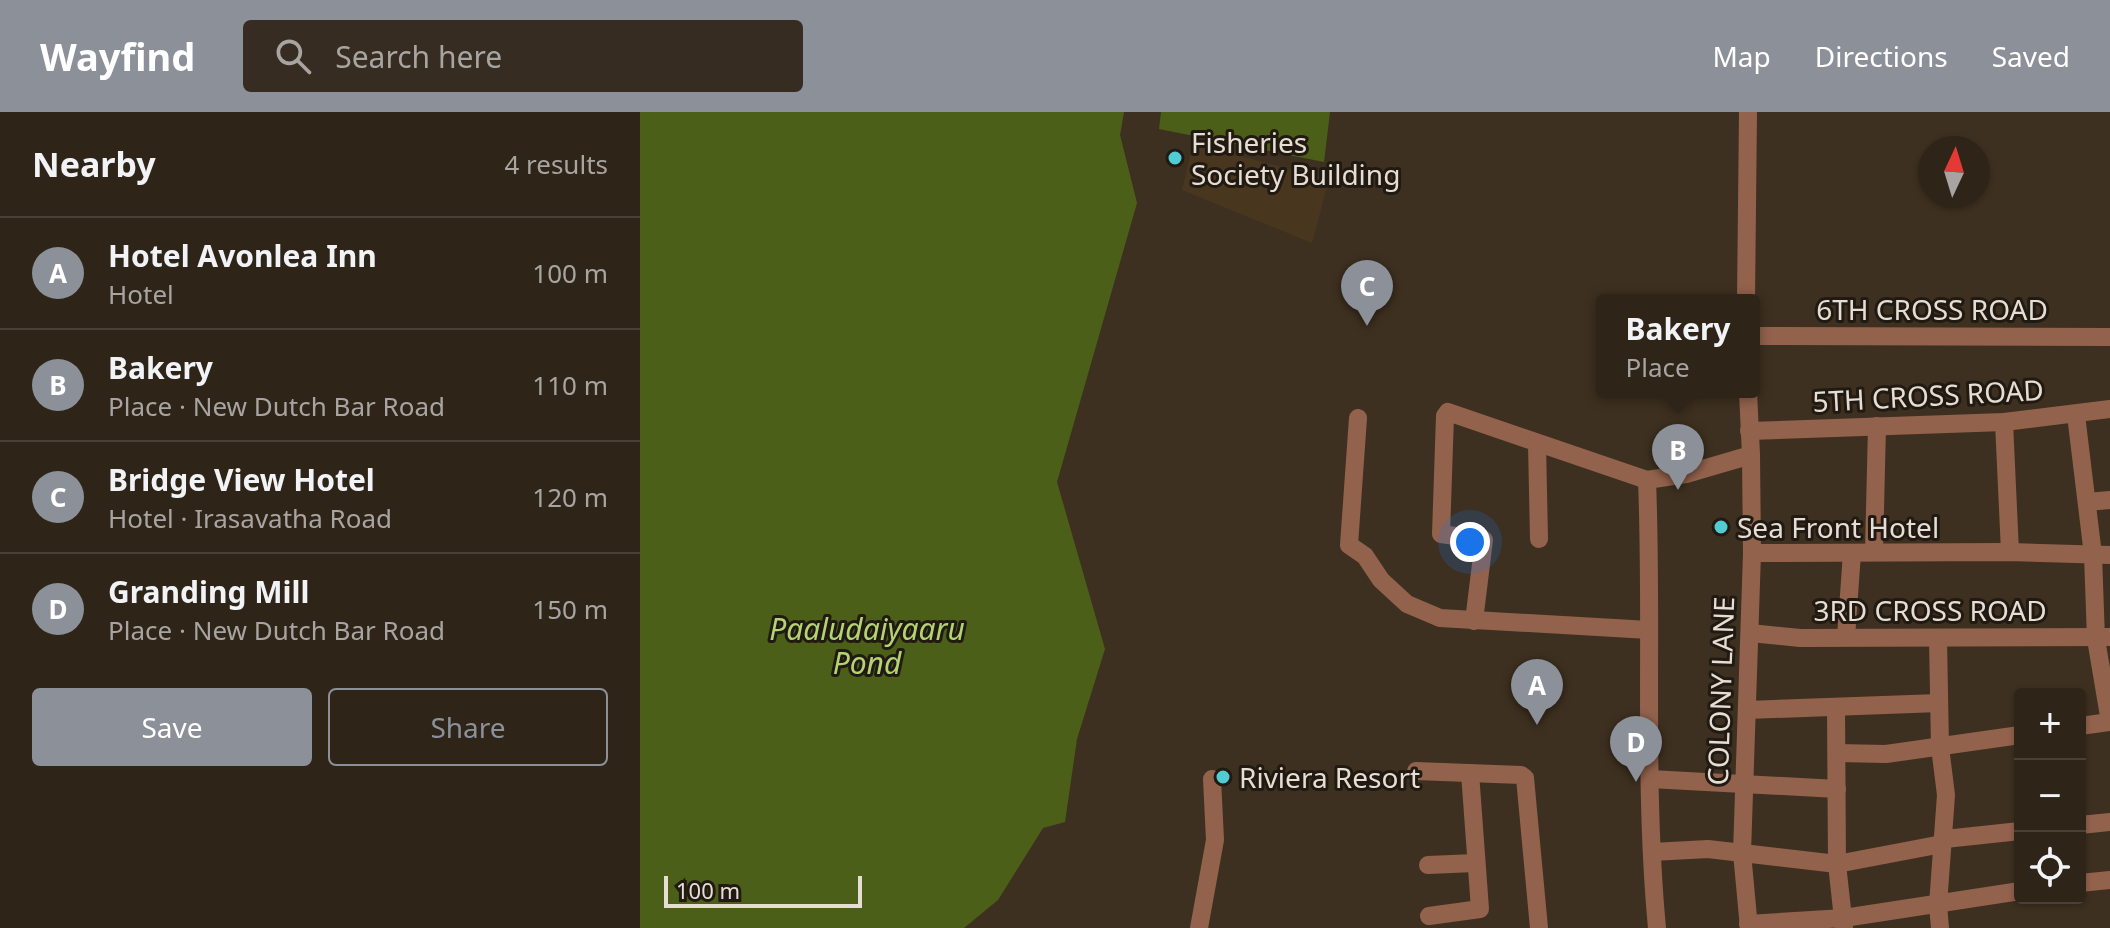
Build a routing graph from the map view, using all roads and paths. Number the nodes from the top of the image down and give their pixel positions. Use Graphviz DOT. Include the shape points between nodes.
graph roads {
  1 [pos="1748,112"];
  2 [pos="1746,294"];
  3 [pos="1760,336"];
  4 [pos="2110,337"];
  5 [pos="1748,398"];
  6 [pos="2110,409"];
  7 [pos="2076,415"];
  8 [pos="1358,418"];
  9 [pos="2004,422"];
  10 [pos="1877,426"];
  11 [pos="1749,431"];
  12 [pos="1537,443"];
  13 [pos="1751,455"];
  14 [pos="1647,480"];
  15 [pos="2110,500"];
  16 [pos="2087,502"];
  17 [pos="1539,539"];
  18 [pos="1874,552"];
  19 [pos="2010,552"];
  20 [pos="1752,553"];
  21 [pos="1852,553"];
  22 [pos="2101,555"];
  23 [pos="1474,621"];
  24 [pos="1649,630"];
  25 [pos="1750,633"];
  26 [pos="1846,637"];
  27 [pos="2103,638"];
  28 [pos="1938,639"];
  29 [pos="1939,703"];
  30 [pos="1836,708"];
  31 [pos="1747,710"];
  32 [pos="2110,722"];
  33 [pos="2086,725"];
  34 [pos="2014,736"];
  35 [pos="1940,747"];
  36 [pos="1837,753"];
  37 [pos="1416,771"];
  38 [pos="1470,773"];
  39 [pos="1212,779"];
  40 [pos="1650,779"];
  41 [pos="1746,784"];
  42 [pos="1837,789"];
  43 [pos="2110,822"];
  44 [pos="2086,824"];
  45 [pos="2014,832"];
  46 [pos="1943,841"];
  47 [pos="1652,852"];
  48 [pos="1742,853"];
  49 [pos="1475,863"];
  50 [pos="1837,864"];
  51 [pos="1428,865"];
  52 [pos="2110,880"];
  53 [pos="2086,882"];
  54 [pos="2014,892"];
  55 [pos="1938,905"];
  56 [pos="1429,916"];
  57 [pos="1844,923"];
  58 [pos="1749,926"];
  59 [pos="1199,928"];
  60 [pos="1539,928"];
  61 [pos="1657,928"];
  62 [pos="1940,928"];
  1 -- 2 [label="street"];
  3 -- 4 [label="street, 6TH CROSS ROAD"];
  5 -- 11 [label="street, COLONY LANE"];
  6 -- 7 [label="street, 5TH CROSS ROAD"];
  7 -- 9 [label="street, 5TH CROSS ROAD"];
  7 -- 16 [label="street"];
  8 -- 23 [label="street" via="1349,545 1407,604 1440,618"];
  9 -- 10 [label="street, 5TH CROSS ROAD"];
  9 -- 19 [label="street"];
  10 -- 11 [label="street, 5TH CROSS ROAD"];
  10 -- 18 [label="street"];
  11 -- 13 [label="street, COLONY LANE"];
  12 -- 14 [label="street"];
  12 -- 17 [label="street"];
  12 -- 23 [label="street" via="1455,414 1445,416 1441,534 1484,540"];
  13 -- 14 [label="street"];
  13 -- 20 [label="street, COLONY LANE"];
  14 -- 24 [label="street"];
  15 -- 16 [label="street"];
  16 -- 22 [label="street"];
  18 -- 19 [label="street"];
  18 -- 21 [label="street"];
  19 -- 22 [label="street"];
  20 -- 21 [label="street"];
  20 -- 25 [label="street, COLONY LANE"];
  21 -- 26 [label="street"];
  22 -- 27 [label="street"];
  23 -- 24 [label="street"];
  24 -- 40 [label="street"];
  25 -- 26 [label="street, 3RD CROSS ROAD"];
  25 -- 31 [label="street, COLONY LANE"];
  26 -- 28 [label="street, 3RD CROSS ROAD"];
  27 -- 28 [label="street, 3RD CROSS ROAD"];
  27 -- 32 [label="street"];
  28 -- 29 [label="street"];
  29 -- 30 [label="street"];
  29 -- 35 [label="street"];
  30 -- 31 [label="street"];
  30 -- 36 [label="street"];
  31 -- 41 [label="street, COLONY LANE"];
  32 -- 33 [label="street"];
  34 -- 35 [label="street"];
  35 -- 36 [label="street"];
  35 -- 46 [label="street" via="1946,795"];
  36 -- 42 [label="street"];
  37 -- 38 [label="street"];
  38 -- 49 [label="street"];
  38 -- 60 [label="street" via="1521,775 1526,784"];
  39 -- 59 [label="street" via="1215,840"];
  40 -- 41 [label="street"];
  40 -- 47 [label="street"];
  41 -- 42 [label="street"];
  41 -- 48 [label="street, COLONY LANE"];
  42 -- 50 [label="street"];
  43 -- 44 [label="street"];
  45 -- 46 [label="street"];
  46 -- 50 [label="street"];
  46 -- 55 [label="street"];
  47 -- 48 [label="street"];
  47 -- 61 [label="street"];
  48 -- 50 [label="street"];
  48 -- 58 [label="street, COLONY LANE"];
  49 -- 51 [label="street"];
  49 -- 56 [label="street" via="1480,909"];
  50 -- 57 [label="street"];
  52 -- 53 [label="street"];
  54 -- 55 [label="street"];
  55 -- 57 [label="street"];
  55 -- 62 [label="street"];
  57 -- 58 [label="street"];
}
